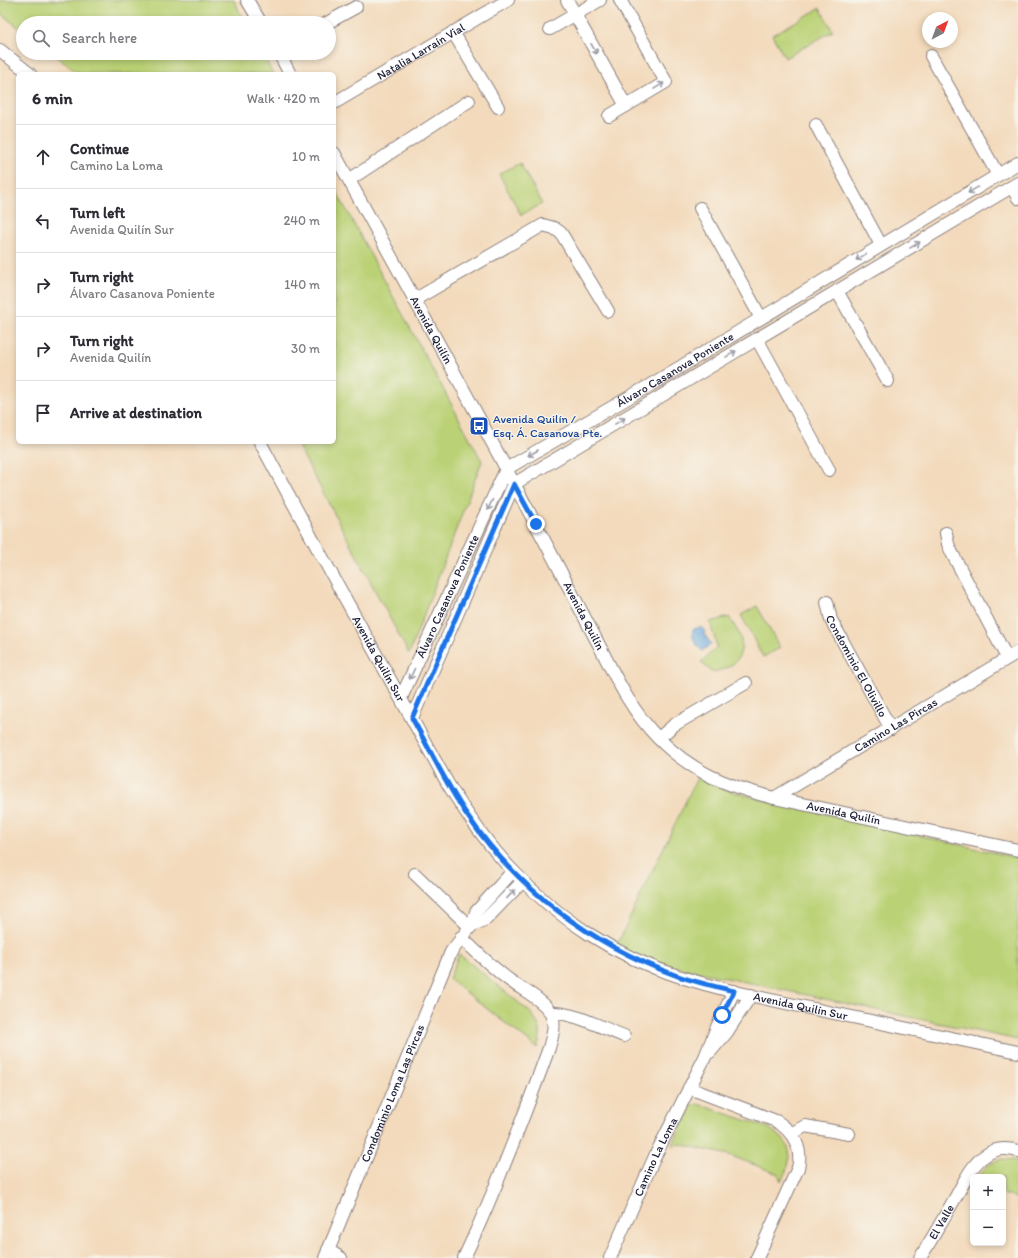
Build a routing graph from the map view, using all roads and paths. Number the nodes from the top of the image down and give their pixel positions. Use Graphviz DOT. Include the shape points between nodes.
graph roads {
  1 [pos="247,0"];
  2 [pos="508,0"];
  3 [pos="567,0"];
  4 [pos="600,0"];
  5 [pos="620,0"];
  6 [pos="356,7"];
  7 [pos="576,15"];
  8 [pos="257,16"];
  9 [pos="336,18"];
  10 [pos="550,29"];
  11 [pos="453,32"];
  12 [pos="0,50"];
  13 [pos="931,56"];
  14 [pos="283,60"];
  15 [pos="28,72"];
  16 [pos="289,72"];
  17 [pos="336,101"];
  18 [pos="469,101"];
  19 [pos="626,106"];
  20 [pos="498,107"];
  21 [pos="609,116"];
  22 [pos="816,125"];
  23 [pos="336,157"];
  24 [pos="1018,163"];
  25 [pos="998,175"];
  26 [pos="349,180"];
  27 [pos="1015,185"];
  28 [pos="1018,198"];
  29 [pos="700,208"];
  30 [pos="880,245"];
  31 [pos="845,267"];
  32 [pos="854,281"];
  33 [pos="837,291"];
  34 [pos="414,300"];
  35 [pos="608,311"];
  36 [pos="761,318"];
  37 [pos="757,339"];
  38 [pos="888,381"];
  39 [pos="261,444"];
  40 [pos="506,469"];
  41 [pos="829,470"];
  42 [pos="514,484"];
  43 [pos="946,533"];
  44 [pos="827,602"];
  45 [pos="1018,652"];
  46 [pos="1007,658"];
  47 [pos="746,683"];
  48 [pos="401,698"];
  49 [pos="412,718"];
  50 [pos="892,729"];
  51 [pos="659,738"];
  52 [pos="774,798"];
  53 [pos="1018,850"];
  54 [pos="513,871"];
  55 [pos="415,874"];
  56 [pos="523,881"];
  57 [pos="470,926"];
  58 [pos="461,938"];
  59 [pos="734,991"];
  60 [pos="751,995"];
  61 [pos="551,1013"];
  62 [pos="624,1036"];
  63 [pos="1018,1052"];
  64 [pos="706,1057"];
  65 [pos="689,1088"];
  66 [pos="791,1134"];
  67 [pos="849,1134"];
  68 [pos="1018,1151"];
  69 [pos="326,1254"];
  70 [pos="342,1258"];
  71 [pos="464,1258"];
  72 [pos="610,1258"];
  73 [pos="757,1258"];
  74 [pos="920,1258"];
  1 -- 8 [label="street"];
  2 -- 11 [label="street, Natalia Larraín Vial"];
  3 -- 7 [label="street"];
  4 -- 7 [label="street"];
  19 -- 5 [label="street, one-way" via="666,82"];
  6 -- 9 [label="street"];
  7 -- 10 [label="street"];
  7 -- 19 [label="street, one-way"];
  11 -- 17 [label="street, Natalia Larraín Vial"];
  11 -- 20 [label="street"];
  12 -- 15 [label="street"];
  13 -- 25 [label="street"];
  14 -- 16 [label="street"];
  18 -- 26 [label="street"];
  19 -- 21 [label="street"];
  22 -- 30 [label="street"];
  23 -- 26 [label="street, Avenida Quilín"];
  24 -- 25 [label="street, Álvaro Casanova Poniente"];
  25 -- 30 [label="street, Álvaro Casanova Poniente, one-way"];
  26 -- 34 [label="street, Avenida Quilín"];
  27 -- 28 [label="street"];
  32 -- 27 [label="street, Álvaro Casanova Poniente, one-way"];
  29 -- 36 [label="street"];
  30 -- 31 [label="street, Álvaro Casanova Poniente, one-way"];
  31 -- 32 [label="street"];
  31 -- 36 [label="street, Álvaro Casanova Poniente"];
  32 -- 33 [label="street, Álvaro Casanova Poniente"];
  33 -- 37 [label="street, Álvaro Casanova Poniente"];
  33 -- 38 [label="street"];
  34 -- 35 [label="street" via="543,225 561,232"];
  34 -- 40 [label="street, Avenida Quilín"];
  36 -- 40 [label="street, Álvaro Casanova Poniente, one-way"];
  37 -- 41 [label="street"];
  42 -- 37 [label="street, Álvaro Casanova Poniente, one-way"];
  39 -- 48 [label="street, Avenida Quilín Sur"];
  40 -- 42 [label="street, Avenida Quilín"];
  40 -- 48 [label="street, Álvaro Casanova Poniente, one-way"];
  42 -- 49 [label="street, Álvaro Casanova Poniente"];
  42 -- 51 [label="street, Avenida Quilín" via="619,684 635,710"];
  43 -- 46 [label="street" via="948,544"];
  44 -- 50 [label="street, Condominio El Olivillo" via="834,624"];
  45 -- 46 [label="street, Camino Las Pircas"];
  46 -- 50 [label="street, Camino Las Pircas"];
  47 -- 51 [label="street" via="674,725"];
  48 -- 49 [label="street, Avenida Quilín Sur"];
  49 -- 54 [label="street, Avenida Quilín Sur" via="468,815"];
  50 -- 52 [label="street, Camino Las Pircas"];
  51 -- 52 [label="street, Avenida Quilín" via="683,759 710,777"];
  52 -- 53 [label="street, Avenida Quilín"];
  54 -- 56 [label="street, Avenida Quilín Sur"];
  54 -- 57 [label="street, Condominio Loma Las Pircas" via="476,912"];
  55 -- 57 [label="street"];
  57 -- 56 [label="street, Condominio Loma Las Pircas, one-way" via="486,920"];
  56 -- 59 [label="street, Avenida Quilín Sur" via="561,914 612,948 677,976"];
  57 -- 58 [label="street, Condominio Loma Las Pircas"];
  58 -- 61 [label="street"];
  58 -- 69 [label="street, Condominio Loma Las Pircas" via="451,952"];
  59 -- 60 [label="street, Avenida Quilín Sur"];
  59 -- 64 [label="street, Camino La Loma"];
  60 -- 63 [label="street, Avenida Quilín Sur"];
  60 -- 64 [label="street, Camino La Loma" via="727,1032"];
  61 -- 62 [label="street" via="560,1012"];
  61 -- 71 [label="street" via="554,1022 550,1048 486,1210"];
  64 -- 65 [label="street, Camino La Loma"];
  65 -- 66 [label="street" via="776,1121"];
  65 -- 72 [label="street, Camino La Loma" via="656,1154"];
  66 -- 67 [label="street" via="805,1126"];
  66 -- 73 [label="street" via="800,1151 800,1161"];
  68 -- 74 [label="street, El Valle" via="996,1150 979,1161"];
  69 -- 70 [label="street, Condominio Loma Las Pircas"];
}
